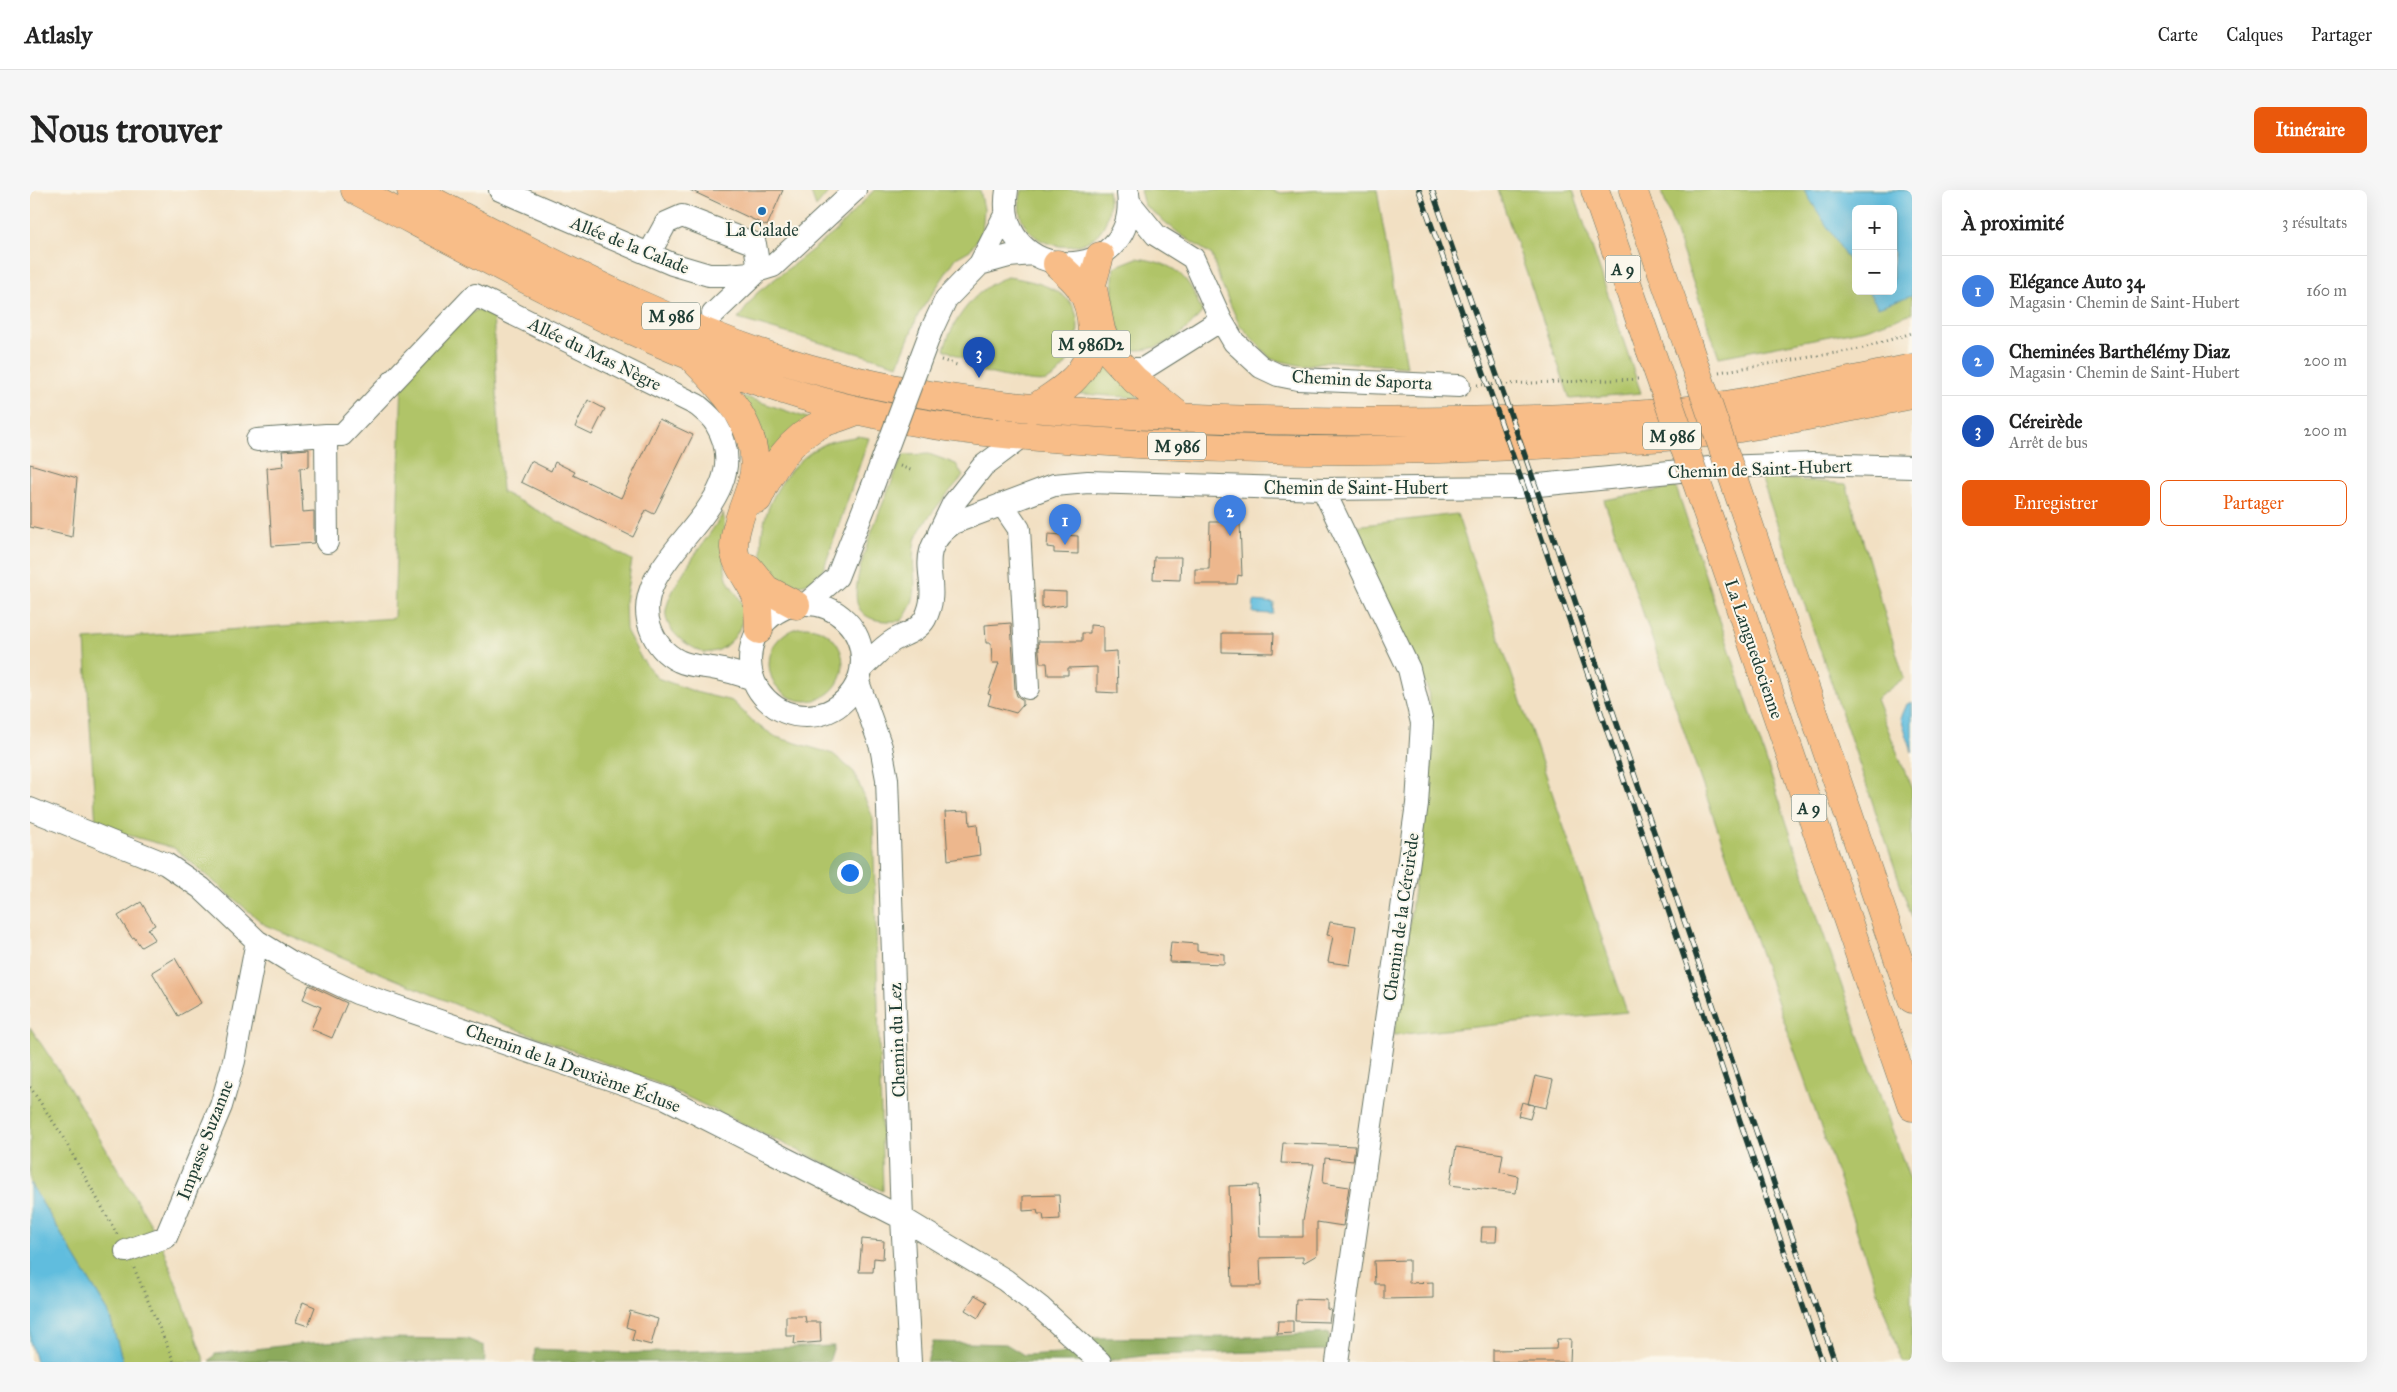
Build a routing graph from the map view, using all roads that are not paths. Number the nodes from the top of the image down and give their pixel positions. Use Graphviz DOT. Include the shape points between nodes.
graph roads {
  1 [pos="355,190"];
  2 [pos="411,190"];
  3 [pos="500,190"];
  4 [pos="855,190"];
  5 [pos="1596,190"];
  6 [pos="1634,190"];
  7 [pos="1129,196"];
  8 [pos="1005,198"];
  9 [pos="1156,235"];
  10 [pos="1109,248"];
  11 [pos="649,254"];
  12 [pos="1045,259"];
  13 [pos="980,264"];
  14 [pos="760,270"];
  15 [pos="713,314"];
  16 [pos="1221,320"];
  17 [pos="688,355"];
  18 [pos="1912,368"];
  19 [pos="1124,369"];
  20 [pos="1459,386"];
  21 [pos="1912,395"];
  22 [pos="1033,409"];
  23 [pos="856,411"];
  24 [pos="1182,418"];
  25 [pos="326,435"];
  26 [pos="1023,436"];
  27 [pos="257,440"];
  28 [pos="1912,467"];
  29 [pos="1323,489"];
  30 [pos="1002,504"];
  31 [pos="938,534"];
  32 [pos="327,542"];
  33 [pos="837,577"];
  34 [pos="801,604"];
  35 [pos="848,624"];
  36 [pos="755,638"];
  37 [pos="893,640"];
  38 [pos="711,667"];
  39 [pos="860,675"];
  40 [pos="753,679"];
  41 [pos="1028,688"];
  42 [pos="826,713"];
  43 [pos="870,720"];
  44 [pos="30,809"];
  45 [pos="256,941"];
  46 [pos="1912,998"];
  47 [pos="1912,1107"];
  48 [pos="902,1218"];
  49 [pos="126,1251"];
  50 [pos="910,1362"];
  51 [pos="1100,1362"];
  52 [pos="1337,1362"];
  1 -- 17 [label="main road, M 986" via="576,303"];
  2 -- 22 [label="main road, M 986" via="626,298 746,347 872,384 934,397"];
  3 -- 11 [label="street, Allée de la Calade"];
  4 -- 14 [label="street, Allée de la Calade" via="774,266"];
  5 -- 47 [label="main road, La Languedocienne / A 9, bridge"];
  6 -- 46 [label="main road, La Languedocienne / A 9, bridge"];
  7 -- 9 [label="street, Chemin de Saporta"];
  7 -- 10 [label="street" via="1126,222"];
  8 -- 12 [label="street" via="1015,236"];
  8 -- 13 [label="street"];
  9 -- 10 [label="street"];
  9 -- 16 [label="street, Chemin de Saporta" via="1193,258"];
  10 -- 12 [label="street" via="1079,264"];
  10 -- 19 [label="main road, M 986" via="1092,284 1101,330 1110,352"];
  11 -- 14 [label="street, Allée de la Calade" via="709,274"];
  11 -- 14 [label="street" via="666,223 682,216 755,244"];
  12 -- 13 [label="street" via="1009,256"];
  12 -- 22 [label="main road, M 986D2" via="1082,291 1092,342 1088,360 1078,374"];
  13 -- 33 [label="street, bridge" via="946,299 931,331"];
  14 -- 15 [label="street"];
  16 -- 19 [label="street" via="1142,369"];
  16 -- 20 [label="street, Chemin de Saporta" via="1229,337 1249,357 1278,375 1298,379"];
  17 -- 23 [label="main road, M 986" via="800,396"];
  17 -- 36 [label="main road, M 986" via="726,395 751,438 755,459 752,481 739,519 734,549 744,577 756,595"];
  18 -- 24 [label="main road, M 986" via="1698,409 1612,416 1429,422"];
  19 -- 24 [label="main road, M 986"];
  21 -- 26 [label="main road, M 986" via="1710,433 1512,448 1214,448"];
  22 -- 24 [label="main road, M 986"];
  23 -- 26 [label="main road, M 986" via="927,426"];
  23 -- 34 [label="main road" via="824,423 799,437 786,449 772,468 742,540 750,571 766,589"];
  25 -- 27 [label="street, Allée du Mas Nègre"];
  25 -- 32 [label="street"];
  25 -- 38 [label="street, Allée du Mas Nègre" via="342,435 475,295 697,405 715,422 726,447 726,471 718,494 656,578 649,596 647,618 654,639 666,653 680,662"];
  26 -- 31 [label="street" via="984,466 953,504"];
  28 -- 29 [label="street, Chemin de Saint-Hubert" via="1812,464 1720,467 1518,487"];
  29 -- 30 [label="street, Chemin de Saint-Hubert" via="1088,482 1054,485"];
  29 -- 52 [label="street, Chemin de la Céreirède" via="1409,669 1422,723 1417,804"];
  30 -- 31 [label="street, Chemin de Saint-Hubert" via="953,523"];
  30 -- 41 [label="street" via="1019,529"];
  31 -- 37 [label="street" via="930,550 928,567 932,604 923,622 910,633"];
  33 -- 34 [label="street"];
  33 -- 35 [label="street"];
  34 -- 35 [label="street" via="819,605"];
  34 -- 36 [label="street" via="775,614"];
  35 -- 37 [label="street"];
  35 -- 39 [label="street" via="860,644"];
  36 -- 38 [label="street"];
  36 -- 40 [label="street" via="750,662"];
  37 -- 39 [label="street"];
  38 -- 40 [label="street, Allée du Mas Nègre"];
  39 -- 42 [label="street" via="845,701"];
  39 -- 43 [label="street, Chemin du Lez"];
  40 -- 42 [label="street" via="774,707 808,717"];
  42 -- 43 [label="street"];
  43 -- 48 [label="street, Chemin du Lez" via="881,747 887,779"];
  44 -- 45 [label="street, Chemin de la Deuxième Écluse" via="166,864 201,888"];
  45 -- 48 [label="street, Chemin de la Deuxième Écluse" via="291,962 357,993 666,1098"];
  45 -- 49 [label="street, Impasse Suzanne" via="234,1061 222,1106 166,1237"];
  48 -- 50 [label="street, Chemin du Lez"];
  48 -- 51 [label="street, Chemin de la Deuxième Écluse" via="1005,1280"];
}
